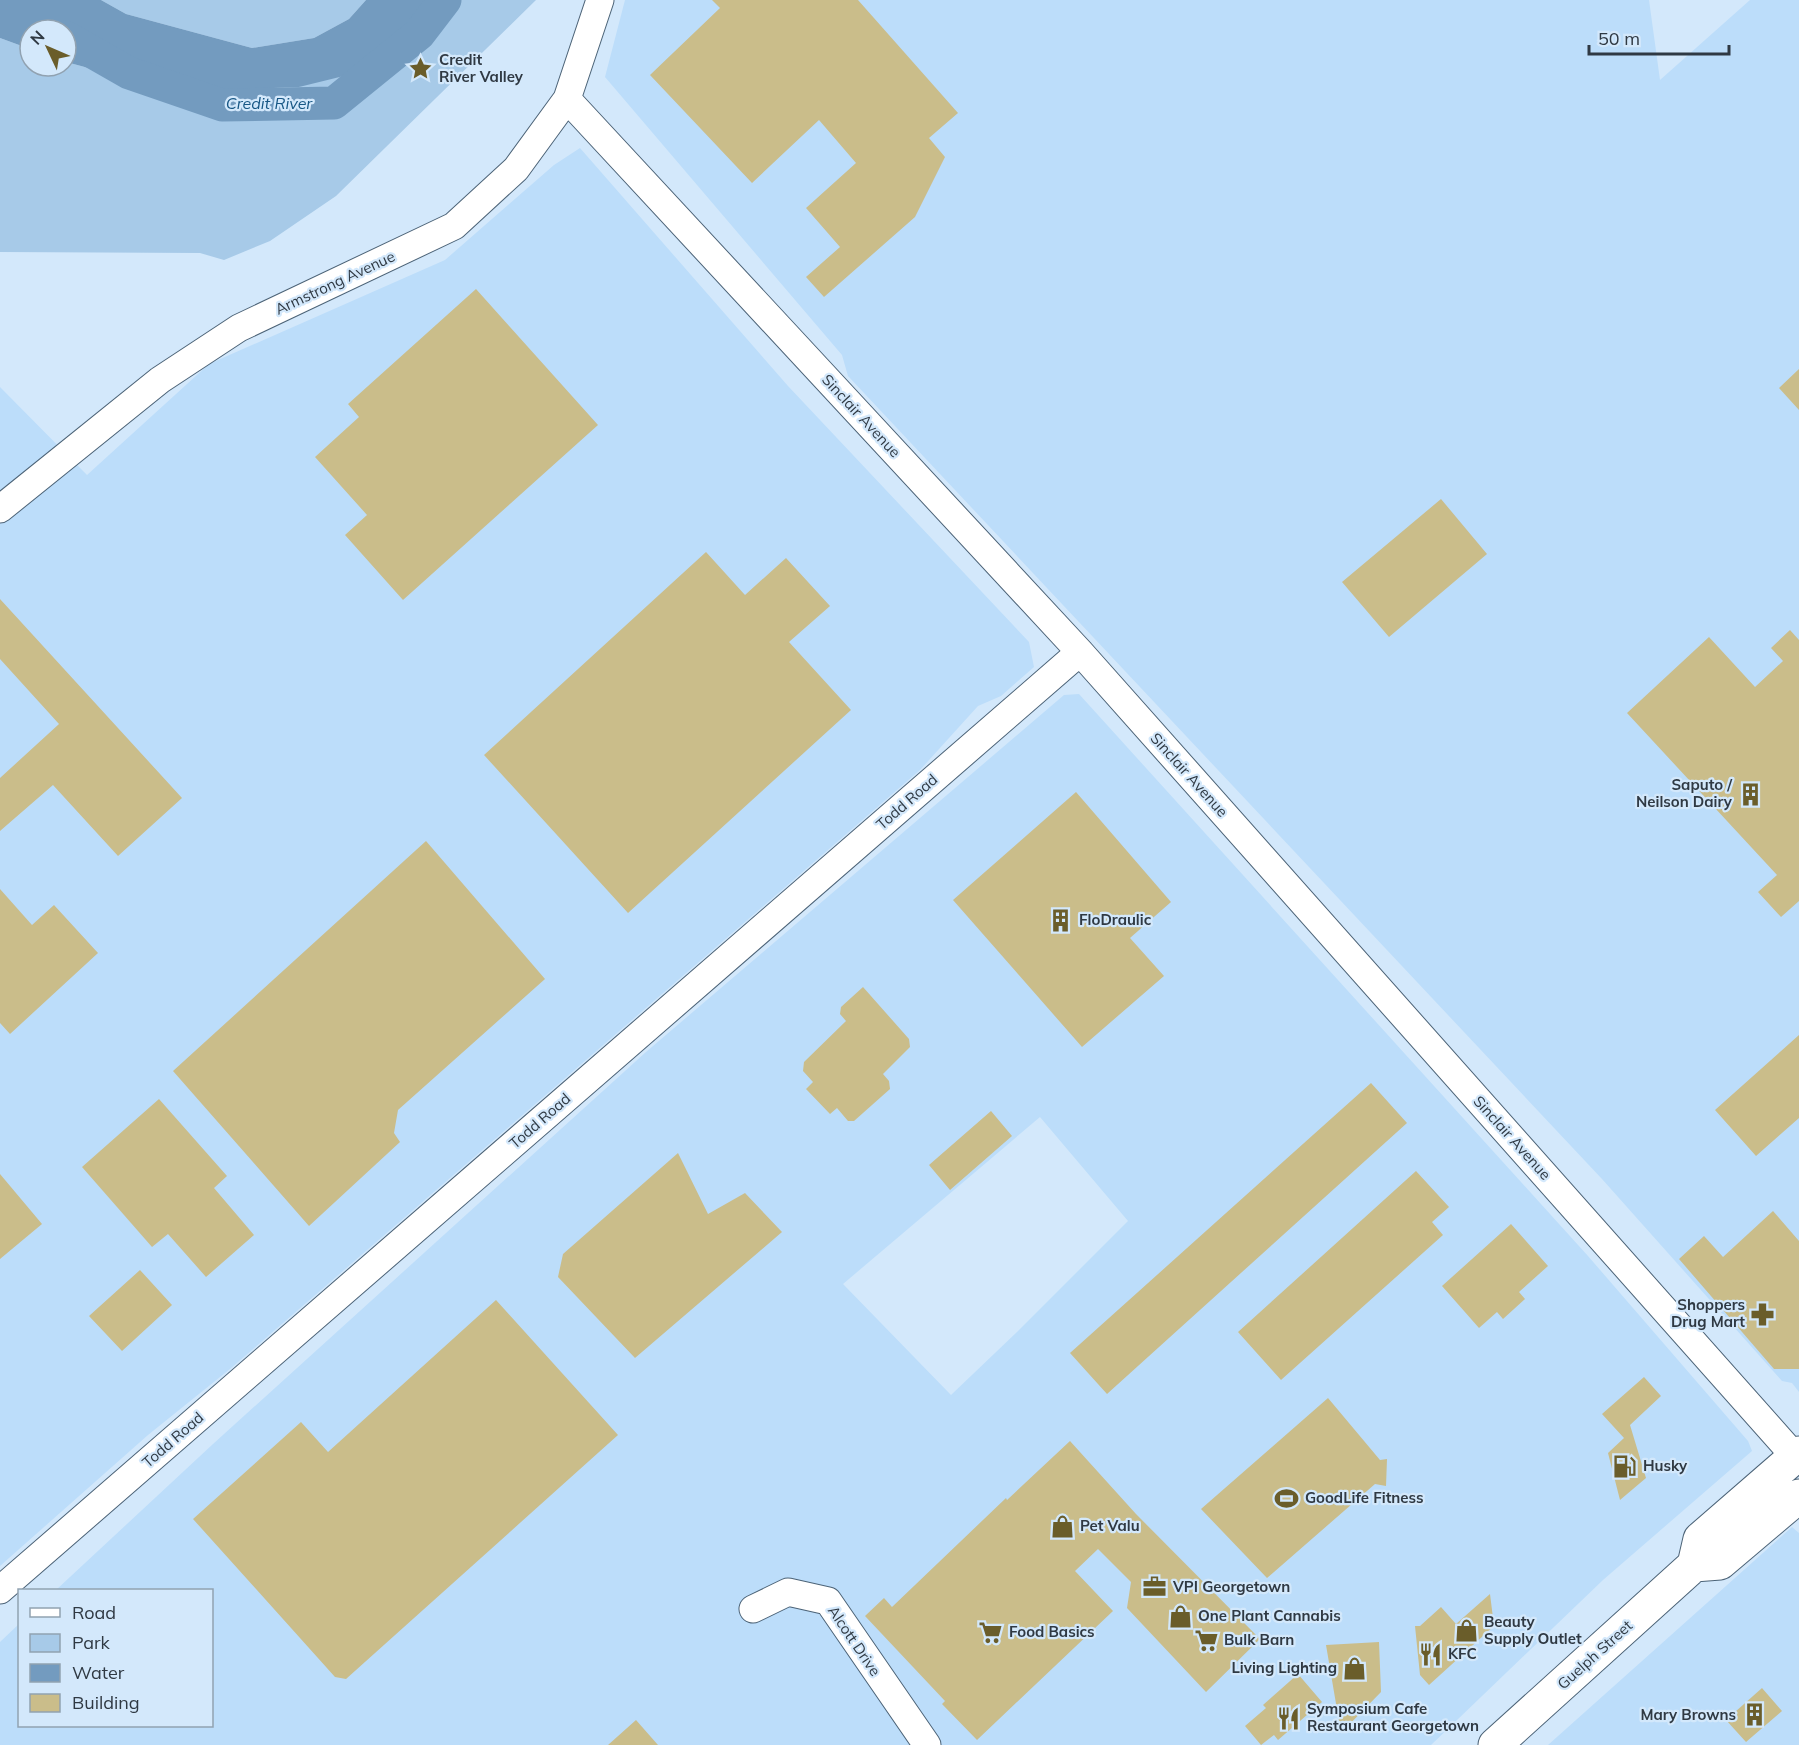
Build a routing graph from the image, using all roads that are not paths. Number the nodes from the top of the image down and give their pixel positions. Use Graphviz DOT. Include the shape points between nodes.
graph roads {
  1 [pos="600,0"];
  2 [pos="567,99"];
  3 [pos="0,509"];
  4 [pos="1080,652"];
  5 [pos="1798,1457"];
  6 [pos="1799,1496"];
  7 [pos="1694,1565"];
  8 [pos="0,1590"];
  9 [pos="753,1609"];
  10 [pos="927,1745"];
  11 [pos="1495,1745"];
  1 -- 2 [label="street, Armstrong Avenue"];
  2 -- 3 [label="street, Armstrong Avenue" via="516,169 454,226 239,328 160,380"];
  2 -- 4 [label="street, Sinclair Avenue"];
  4 -- 5 [label="street, Sinclair Avenue"];
  4 -- 8 [label="street, Todd Road"];
  5 -- 7 [label="main road" via="1700,1539"];
  6 -- 7 [label="main road" via="1720,1563"];
  7 -- 11 [label="main road, Guelph Street"];
  9 -- 10 [label="street, Alcott Drive" via="788,1592 828,1601"];
}
